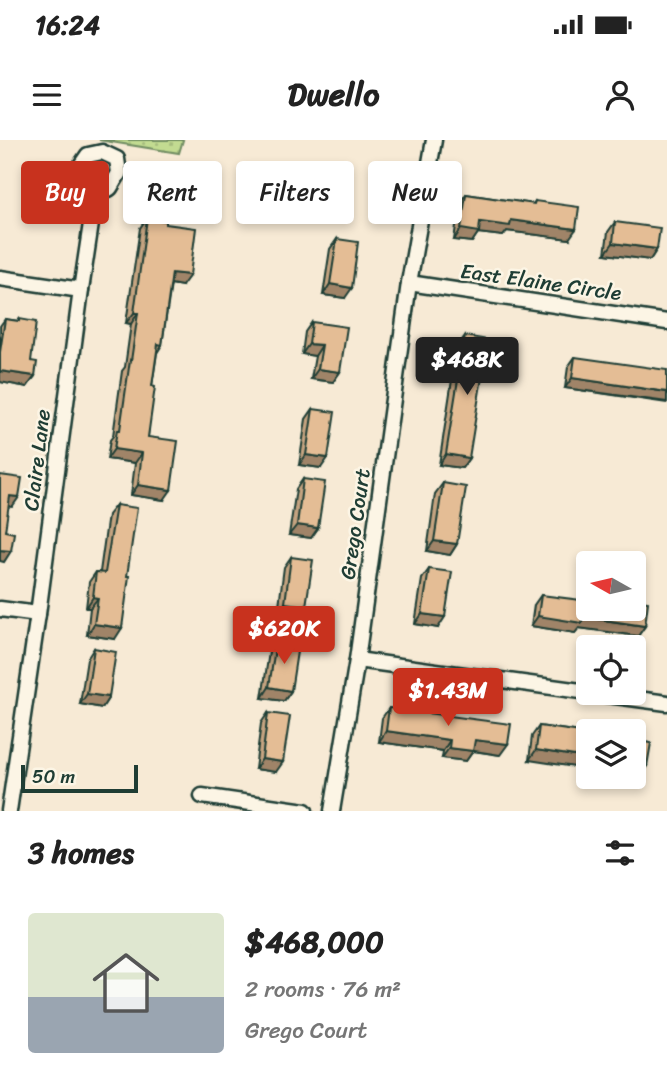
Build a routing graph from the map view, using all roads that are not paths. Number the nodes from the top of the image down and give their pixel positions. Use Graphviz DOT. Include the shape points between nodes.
graph roads {
  1 [pos="434,140"];
  2 [pos="91,224"];
  3 [pos="0,278"];
  4 [pos="409,283"];
  5 [pos="81,290"];
  6 [pos="667,321"];
  7 [pos="0,609"];
  8 [pos="38,614"];
  9 [pos="357,660"];
  10 [pos="576,691"];
  11 [pos="646,701"];
  12 [pos="667,704"];
  13 [pos="202,796"];
  14 [pos="9,811"];
  15 [pos="305,811"];
  16 [pos="332,811"];
  1 -- 4 [label="street, Grego Court"];
  2 -- 5 [label="street, Claire Lane"];
  3 -- 5 [label="street"];
  4 -- 6 [label="street, East Elaine Circle"];
  4 -- 9 [label="street, Grego Court"];
  5 -- 8 [label="street, Claire Lane"];
  7 -- 8 [label="street"];
  8 -- 14 [label="street, Claire Lane"];
  9 -- 10 [label="street"];
  9 -- 16 [label="street, Grego Court"];
  11 -- 12 [label="street"];
  13 -- 15 [label="street"];
}
